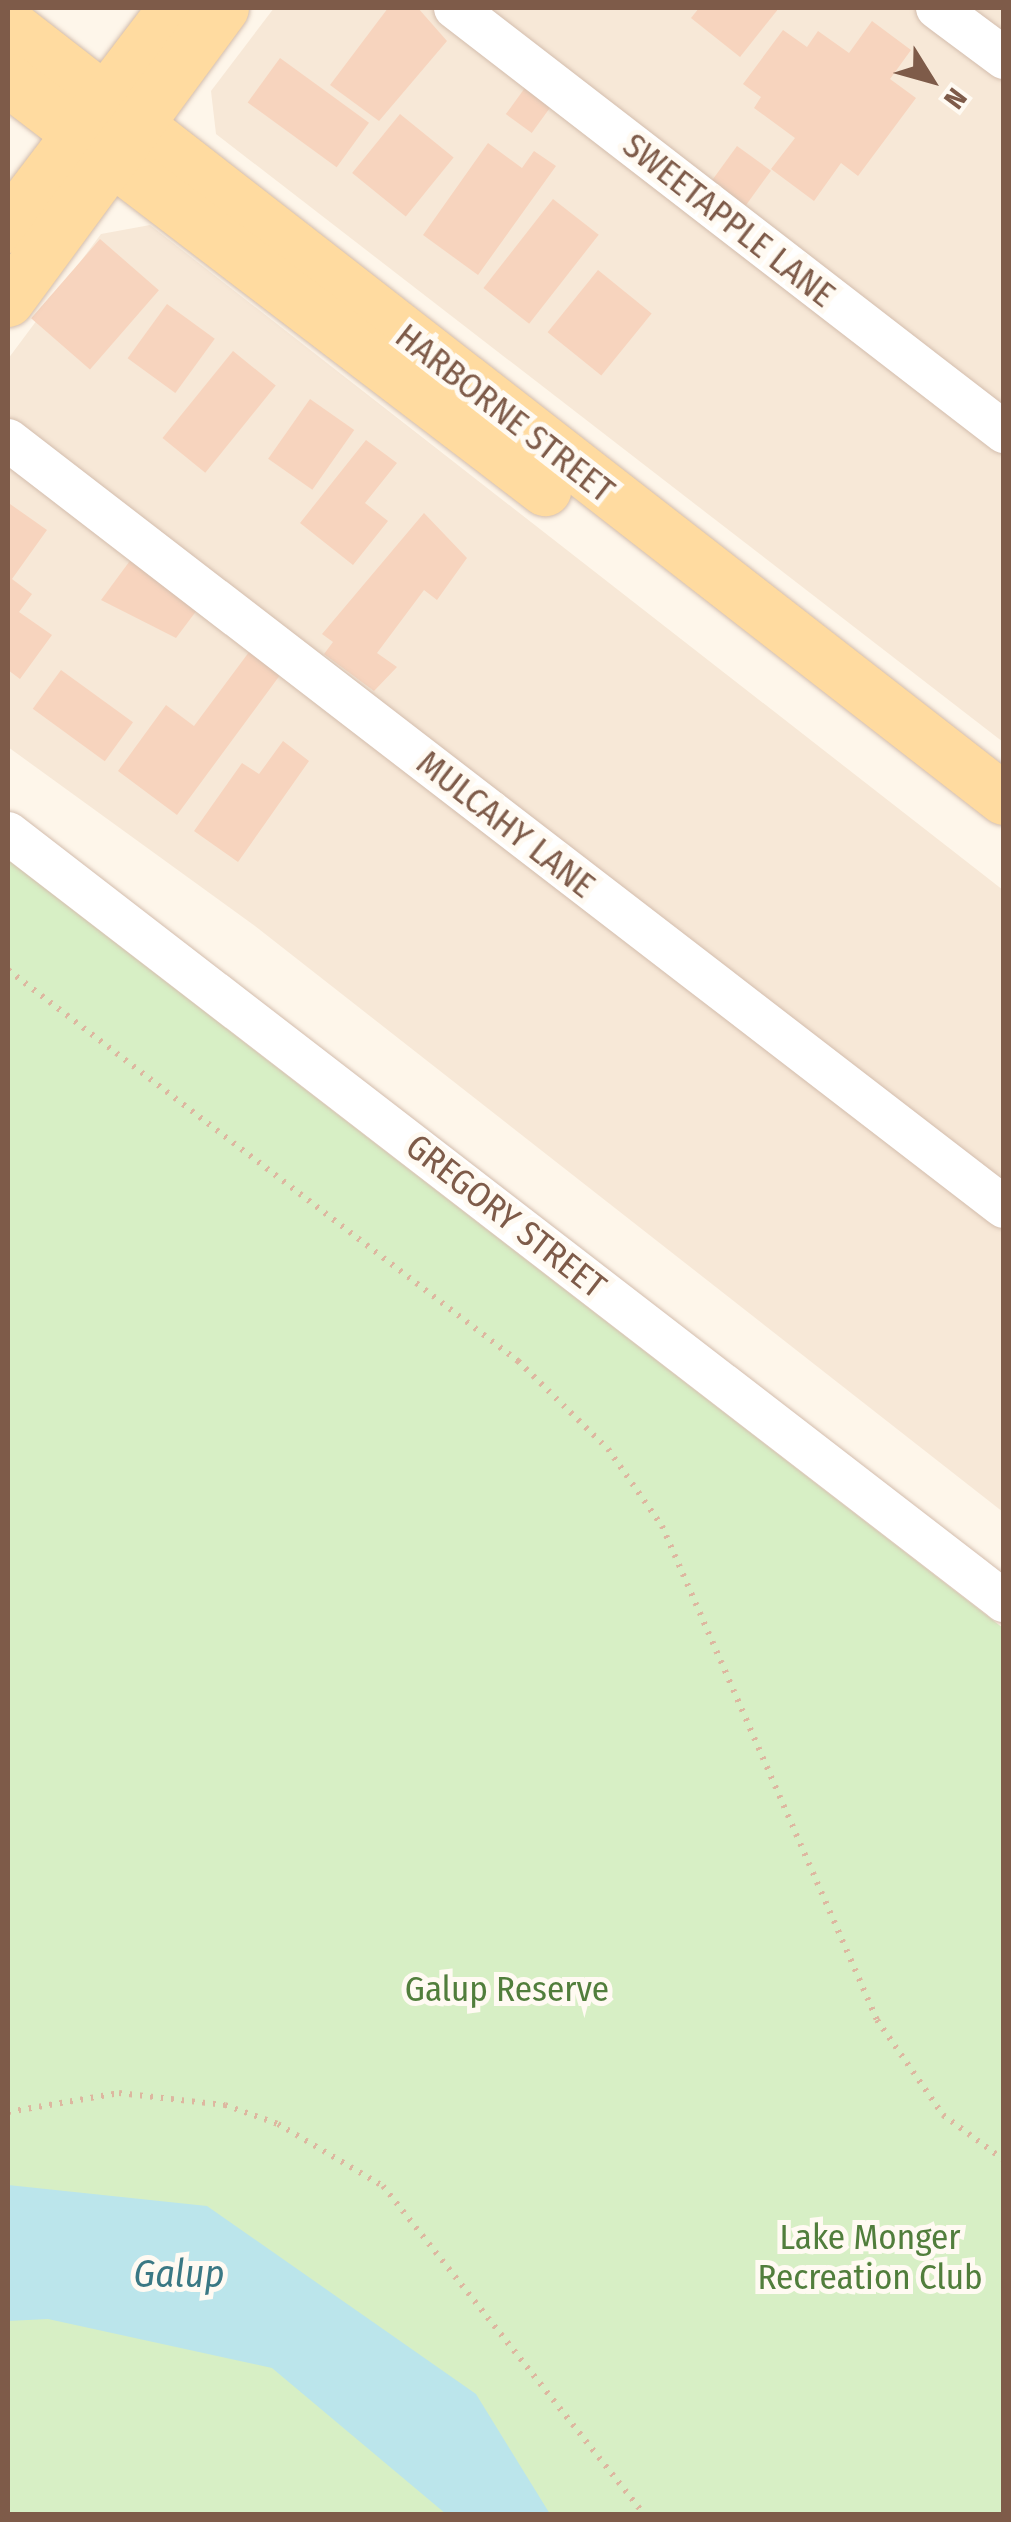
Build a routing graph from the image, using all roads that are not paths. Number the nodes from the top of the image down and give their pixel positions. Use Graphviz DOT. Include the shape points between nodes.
graph roads {
  1 [pos="175,8"];
  2 [pos="223,8"];
  3 [pos="455,8"];
  4 [pos="937,8"];
  5 [pos="8,24"];
  6 [pos="1004,58"];
  7 [pos="8,80"];
  8 [pos="109,130"];
  9 [pos="8,227"];
  10 [pos="8,301"];
  11 [pos="1004,432"];
  12 [pos="8,440"];
  13 [pos="1004,799"];
  14 [pos="8,833"];
  15 [pos="1004,839"];
  16 [pos="1004,1208"];
  17 [pos="1004,1601"];
  1 -- 8 [label="main road"];
  2 -- 8 [label="main road"];
  3 -- 11 [label="street, SWEETAPPLE LANE"];
  4 -- 6 [label="street"];
  5 -- 8 [label="main road, HARBORNE STREET"];
  7 -- 8 [label="main road, HARBORNE STREET"];
  8 -- 9 [label="main road"];
  8 -- 10 [label="main road"];
  8 -- 13 [label="main road, HARBORNE STREET"];
  8 -- 15 [label="main road, HARBORNE STREET"];
  12 -- 16 [label="street, MULCAHY LANE"];
  14 -- 17 [label="street, GREGORY STREET"];
}
